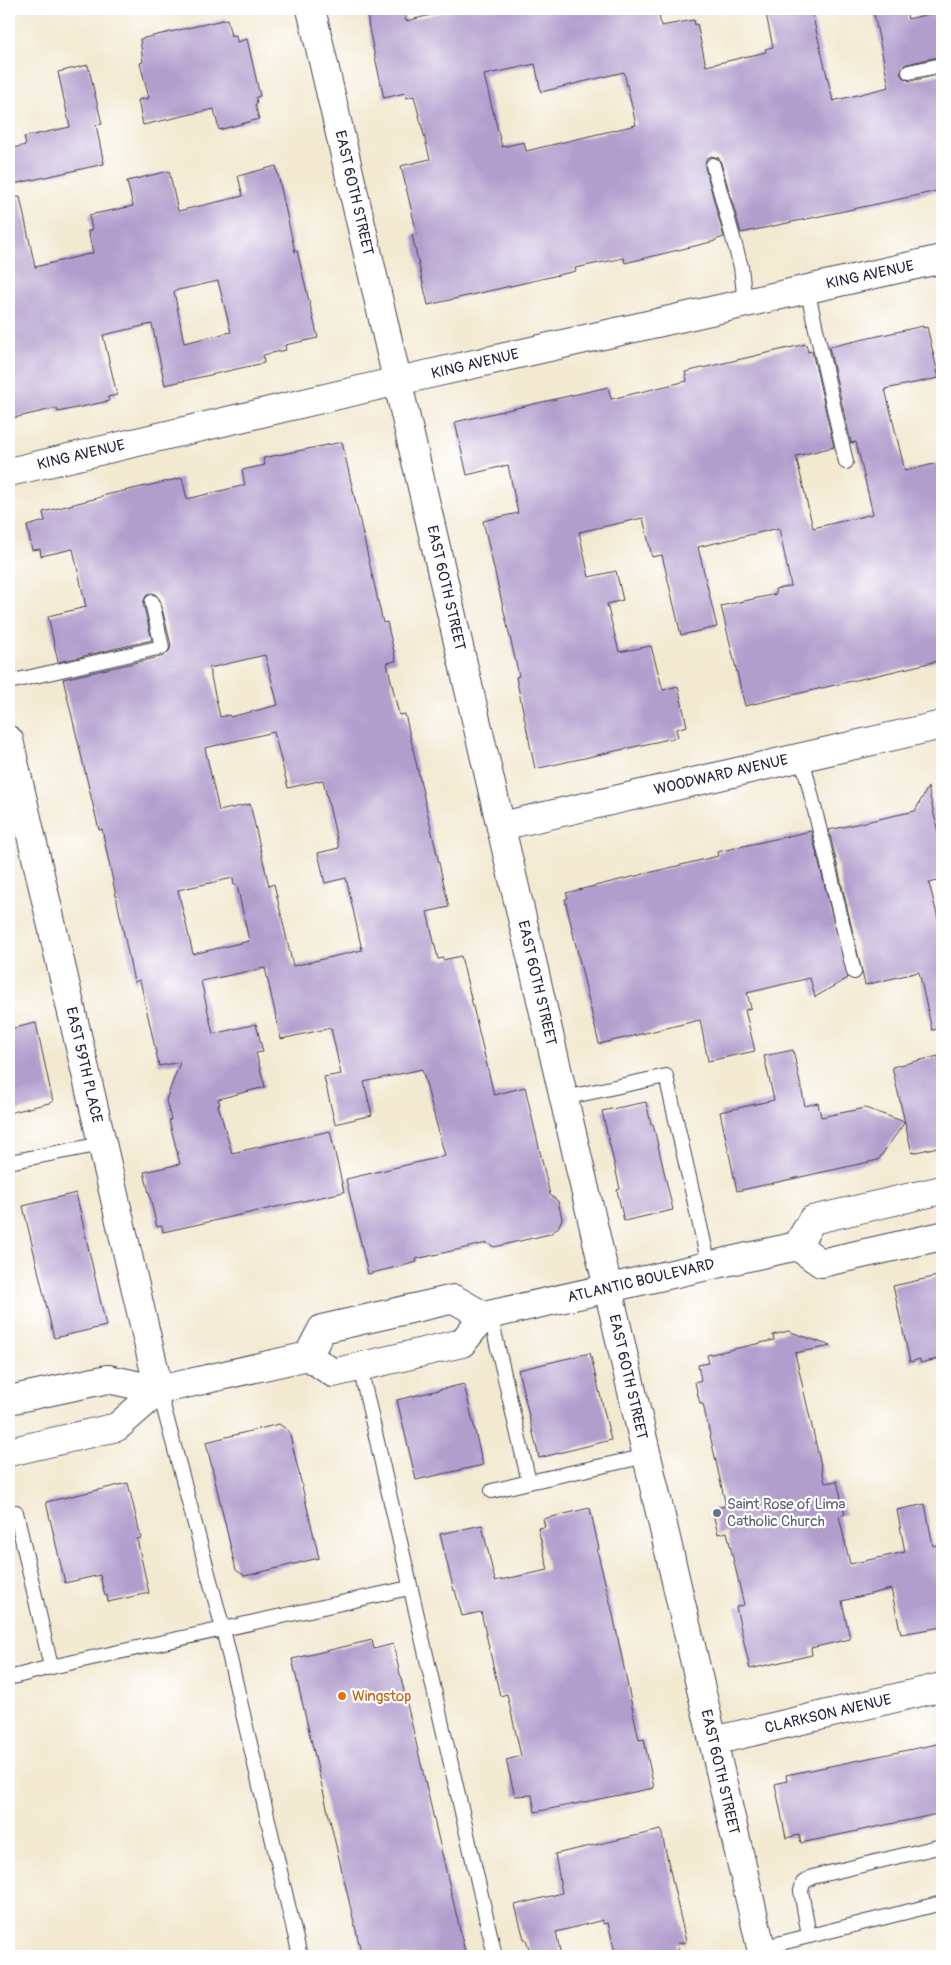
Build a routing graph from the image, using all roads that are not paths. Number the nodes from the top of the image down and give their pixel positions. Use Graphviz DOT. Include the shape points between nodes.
graph roads {
  1 [pos="312,9"];
  2 [pos="942,66"];
  3 [pos="909,72"];
  4 [pos="713,165"];
  5 [pos="942,259"];
  6 [pos="807,289"];
  7 [pos="746,302"];
  8 [pos="398,381"];
  9 [pos="846,462"];
  10 [pos="9,472"];
  11 [pos="152,602"];
  12 [pos="9,682"];
  13 [pos="942,725"];
  14 [pos="9,740"];
  15 [pos="802,757"];
  16 [pos="501,826"];
  17 [pos="854,972"];
  18 [pos="564,1098"];
  19 [pos="102,1144"];
  20 [pos="9,1162"];
  21 [pos="942,1190"];
  22 [pos="942,1236"];
  23 [pos="797,1246"];
  24 [pos="709,1265"];
  25 [pos="608,1289"];
  26 [pos="487,1315"];
  27 [pos="308,1356"];
  28 [pos="360,1367"];
  29 [pos="158,1390"];
  30 [pos="9,1400"];
  31 [pos="9,1452"];
  32 [pos="647,1456"];
  33 [pos="528,1482"];
  34 [pos="492,1491"];
  35 [pos="16,1512"];
  36 [pos="409,1588"];
  37 [pos="223,1629"];
  38 [pos="51,1667"];
  39 [pos="9,1678"];
  40 [pos="942,1687"];
  41 [pos="713,1741"];
  42 [pos="942,1846"];
  43 [pos="942,1903"];
  44 [pos="809,1936"];
  45 [pos="762,1952"];
  46 [pos="300,1956"];
  47 [pos="495,1956"];
  1 -- 8 [label="street, EAST 60TH STREET"];
  2 -- 3 [label="lane"];
  4 -- 7 [label="lane" via="741,267"];
  5 -- 6 [label="street, KING AVENUE"];
  6 -- 7 [label="street, KING AVENUE"];
  6 -- 9 [label="lane"];
  7 -- 8 [label="street, KING AVENUE"];
  8 -- 10 [label="street, KING AVENUE"];
  8 -- 16 [label="street, EAST 60TH STREET"];
  11 -- 12 [label="lane" via="162,647"];
  13 -- 15 [label="street, WOODWARD AVENUE"];
  14 -- 19 [label="street, EAST 59TH PLACE"];
  15 -- 16 [label="street, WOODWARD AVENUE"];
  15 -- 17 [label="lane"];
  16 -- 18 [label="street, EAST 60TH STREET"];
  18 -- 24 [label="lane" via="666,1076"];
  18 -- 25 [label="street, EAST 60TH STREET"];
  19 -- 20 [label="lane"];
  19 -- 29 [label="street, EAST 59TH PLACE"];
  21 -- 23 [label="street" via="812,1220"];
  22 -- 23 [label="street" via="821,1263"];
  23 -- 24 [label="street, ATLANTIC BOULEVARD"];
  24 -- 25 [label="street, ATLANTIC BOULEVARD"];
  25 -- 26 [label="street, ATLANTIC BOULEVARD"];
  25 -- 32 [label="street, EAST 60TH STREET"];
  26 -- 27 [label="street" via="454,1299 350,1322 322,1329"];
  26 -- 28 [label="street" via="462,1343"];
  26 -- 33 [label="lane"];
  27 -- 28 [label="street" via="333,1373"];
  27 -- 29 [label="street"];
  28 -- 36 [label="lane"];
  29 -- 30 [label="street" via="108,1379"];
  29 -- 31 [label="street" via="117,1426"];
  29 -- 37 [label="lane"];
  32 -- 33 [label="lane"];
  32 -- 41 [label="street, EAST 60TH STREET"];
  33 -- 34 [label="lane"];
  35 -- 38 [label="lane"];
  36 -- 37 [label="lane"];
  36 -- 47 [label="lane"];
  37 -- 38 [label="lane"];
  37 -- 46 [label="lane"];
  38 -- 39 [label="lane"];
  40 -- 41 [label="street, CLARKSON AVENUE"];
  41 -- 45 [label="street, EAST 60TH STREET"];
  42 -- 44 [label="lane" via="812,1877 803,1883 801,1891"];
  43 -- 44 [label="lane"];
  44 -- 45 [label="lane"];
}
